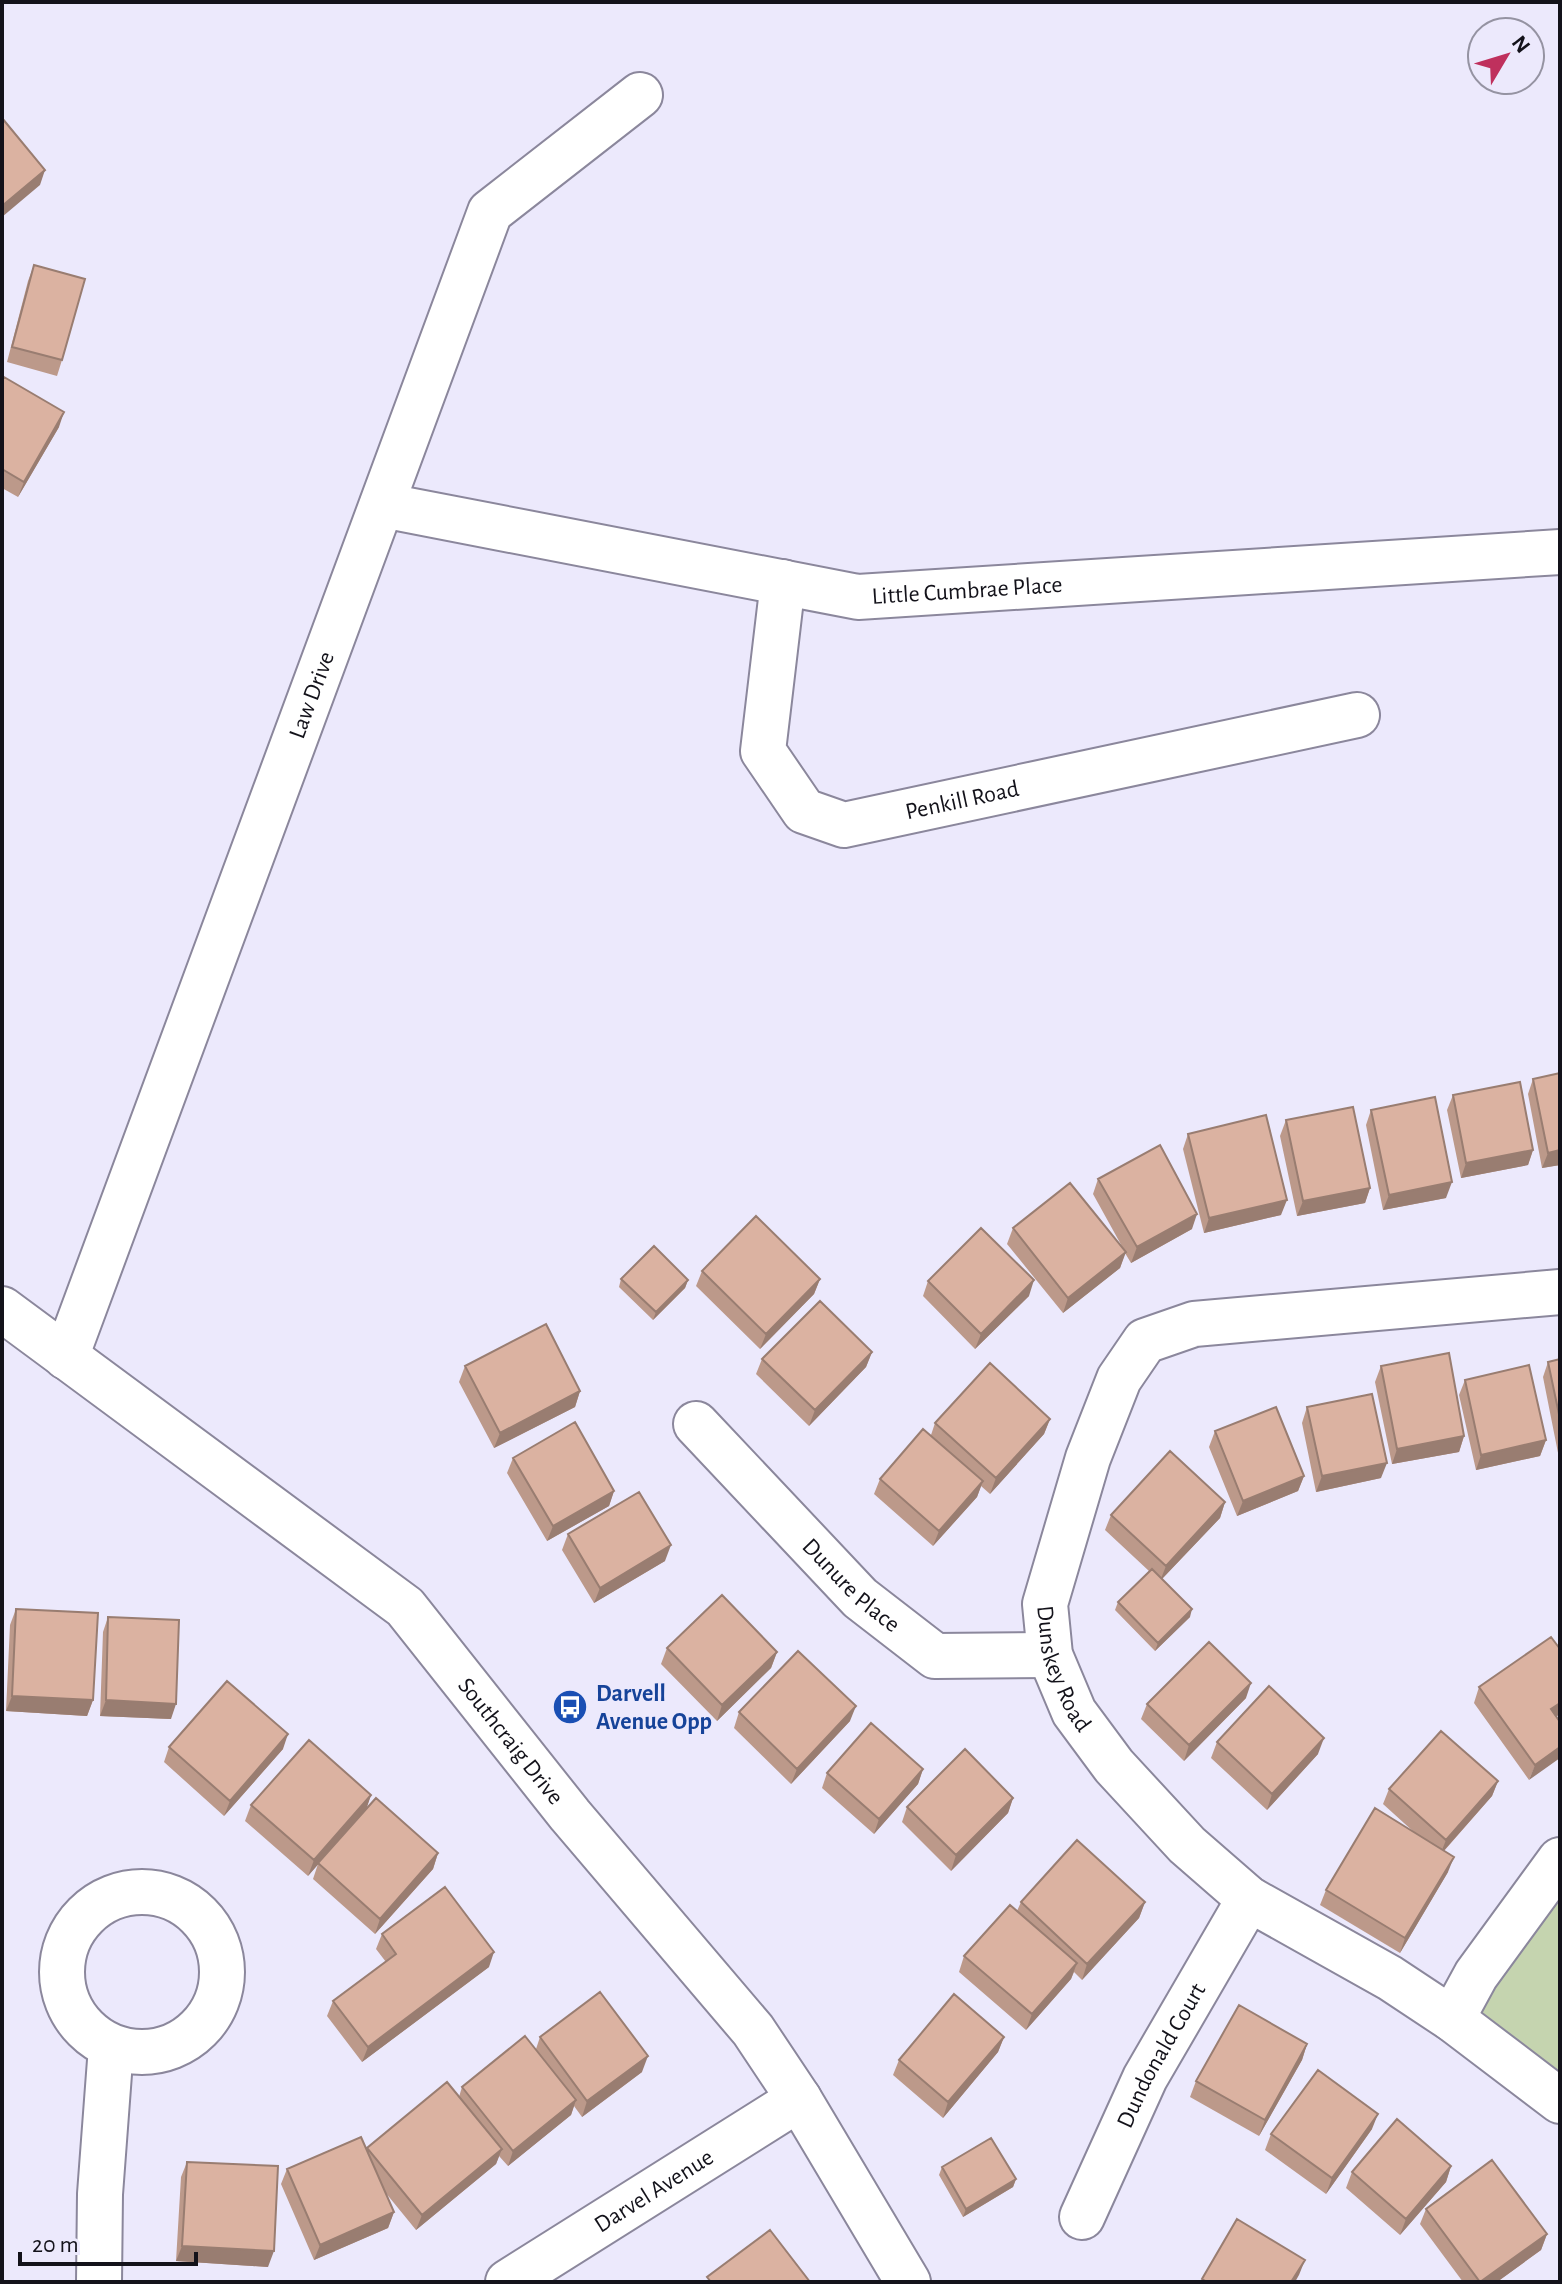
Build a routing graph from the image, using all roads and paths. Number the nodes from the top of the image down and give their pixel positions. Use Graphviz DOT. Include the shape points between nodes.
graph roads {
  1 [pos="640,95"];
  2 [pos="382,505"];
  3 [pos="1560,552"];
  4 [pos="783,582"];
  5 [pos="1357,715"];
  6 [pos="1560,1292"];
  7 [pos="2,1309"];
  8 [pos="66,1357"];
  9 [pos="696,1424"];
  10 [pos="1050,1655"];
  11 [pos="1560,1860"];
  12 [pos="1249,1899"];
  13 [pos="1452,2019"];
  14 [pos="111,2047"];
  15 [pos="799,2099"];
  16 [pos="1560,2101"];
  17 [pos="1082,2217"];
  18 [pos="99,2282"];
  19 [pos="508,2282"];
  20 [pos="908,2282"];
  1 -- 2 [label="street, Law Drive" via="490,212"];
  2 -- 4 [label="street, Little Cumbrae Place"];
  2 -- 8 [label="street, Law Drive"];
  3 -- 4 [label="street, Little Cumbrae Place" via="858,597"];
  4 -- 5 [label="street, Penkill Road" via="763,751 804,811 844,825"];
  6 -- 10 [label="street, Dunskey Road" via="1194,1324 1145,1341 1119,1379 1088,1458 1045,1604"];
  7 -- 8 [label="street, Southcraig Drive"];
  8 -- 15 [label="street, Southcraig Drive" via="405,1607 570,1815 753,2030"];
  9 -- 10 [label="street, Dunure Place" via="860,1598 935,1656"];
  10 -- 12 [label="street, Dunskey Road" via="1074,1712 1114,1766 1187,1845"];
  11 -- 13 [label="street" via="1476,1975"];
  12 -- 13 [label="street, Dunskey Road"];
  12 -- 17 [label="street, Dundonald Court" via="1145,2078"];
  13 -- 16 [label="street, Dunskey Road"];
  14 -- 18 [label="street"];
  15 -- 19 [label="street, Darvel Avenue"];
  15 -- 20 [label="street, Southcraig Drive"];
}
